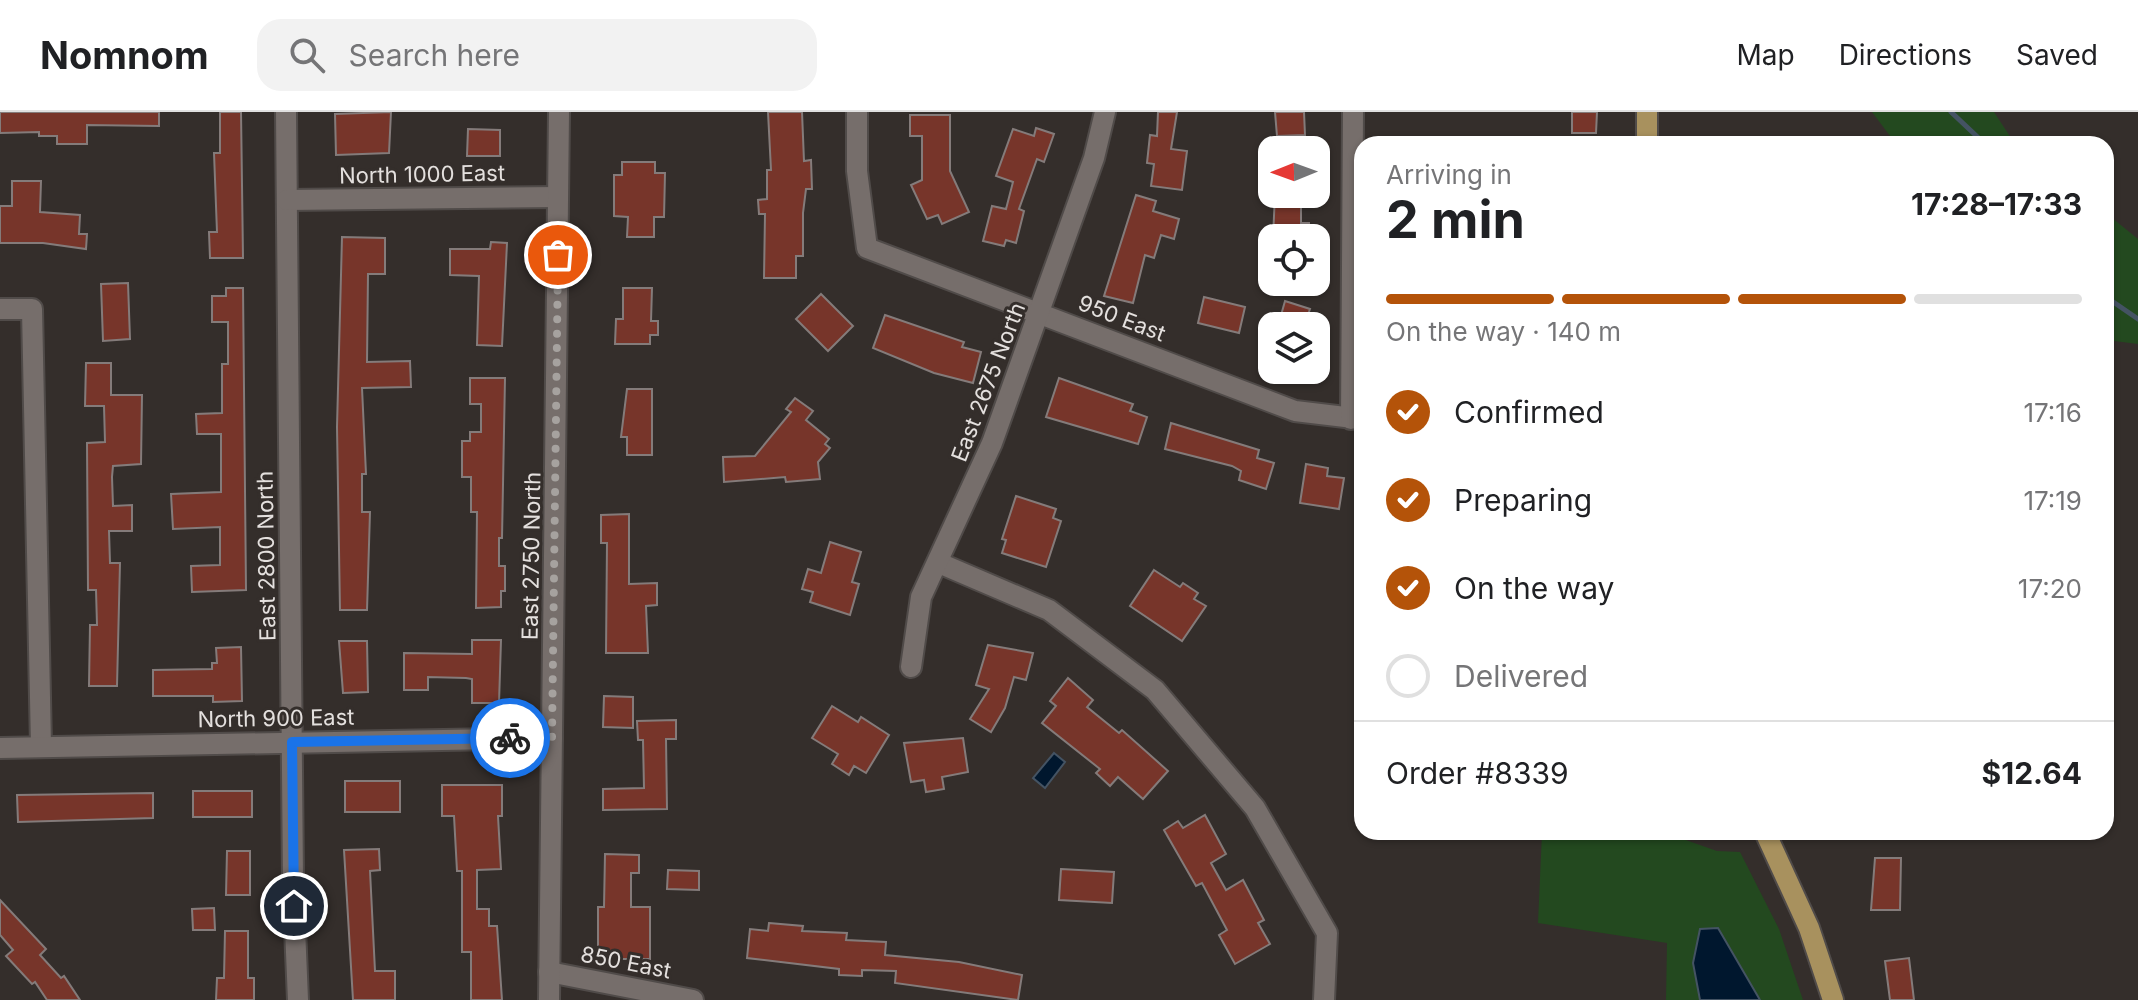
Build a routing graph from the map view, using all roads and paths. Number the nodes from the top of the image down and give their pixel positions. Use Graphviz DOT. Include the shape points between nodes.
graph roads {
  1 [pos="286,112"];
  2 [pos="559,112"];
  3 [pos="857,112"];
  4 [pos="1105,112"];
  5 [pos="1353,112"];
  6 [pos="1647,112"];
  7 [pos="1647,136"];
  8 [pos="558,197"];
  9 [pos="287,200"];
  10 [pos="1354,214"];
  11 [pos="0,309"];
  12 [pos="1041,312"];
  13 [pos="1354,419"];
  14 [pos="939,563"];
  15 [pos="911,667"];
  16 [pos="552,738"];
  17 [pos="292,742"];
  18 [pos="41,746"];
  19 [pos="0,748"];
  20 [pos="1769,840"];
  21 [pos="549,972"];
  22 [pos="298,1000"];
  23 [pos="549,1000"];
  24 [pos="693,1000"];
  25 [pos="1324,1000"];
  26 [pos="1833,1000"];
  1 -- 9 [label="street, East 2800 North"];
  2 -- 8 [label="street, East 2750 North"];
  3 -- 12 [label="street, 950 East" via="857,171 867,248"];
  4 -- 12 [label="street, East 2675 North"];
  5 -- 10 [label="street"];
  6 -- 7 [label="main road"];
  8 -- 9 [label="street, North 1000 East"];
  8 -- 16 [label="street, East 2750 North"];
  9 -- 17 [label="street, East 2800 North"];
  11 -- 18 [label="street" via="32,309"];
  12 -- 13 [label="street, 950 East" via="1295,411"];
  12 -- 14 [label="street, East 2675 North"];
  14 -- 15 [label="street, East 2675 North" via="921,597"];
  14 -- 25 [label="street" via="1049,610 1155,690 1255,808 1327,933"];
  16 -- 17 [label="street, North 900 East"];
  16 -- 21 [label="street, East 2750 North"];
  17 -- 18 [label="street, North 900 East"];
  17 -- 22 [label="street, East 2800 North"];
  18 -- 19 [label="street, North 900 East"];
  20 -- 26 [label="main road" via="1809,928"];
  21 -- 23 [label="street, East 2750 North"];
  21 -- 24 [label="street, 850 East"];
}
